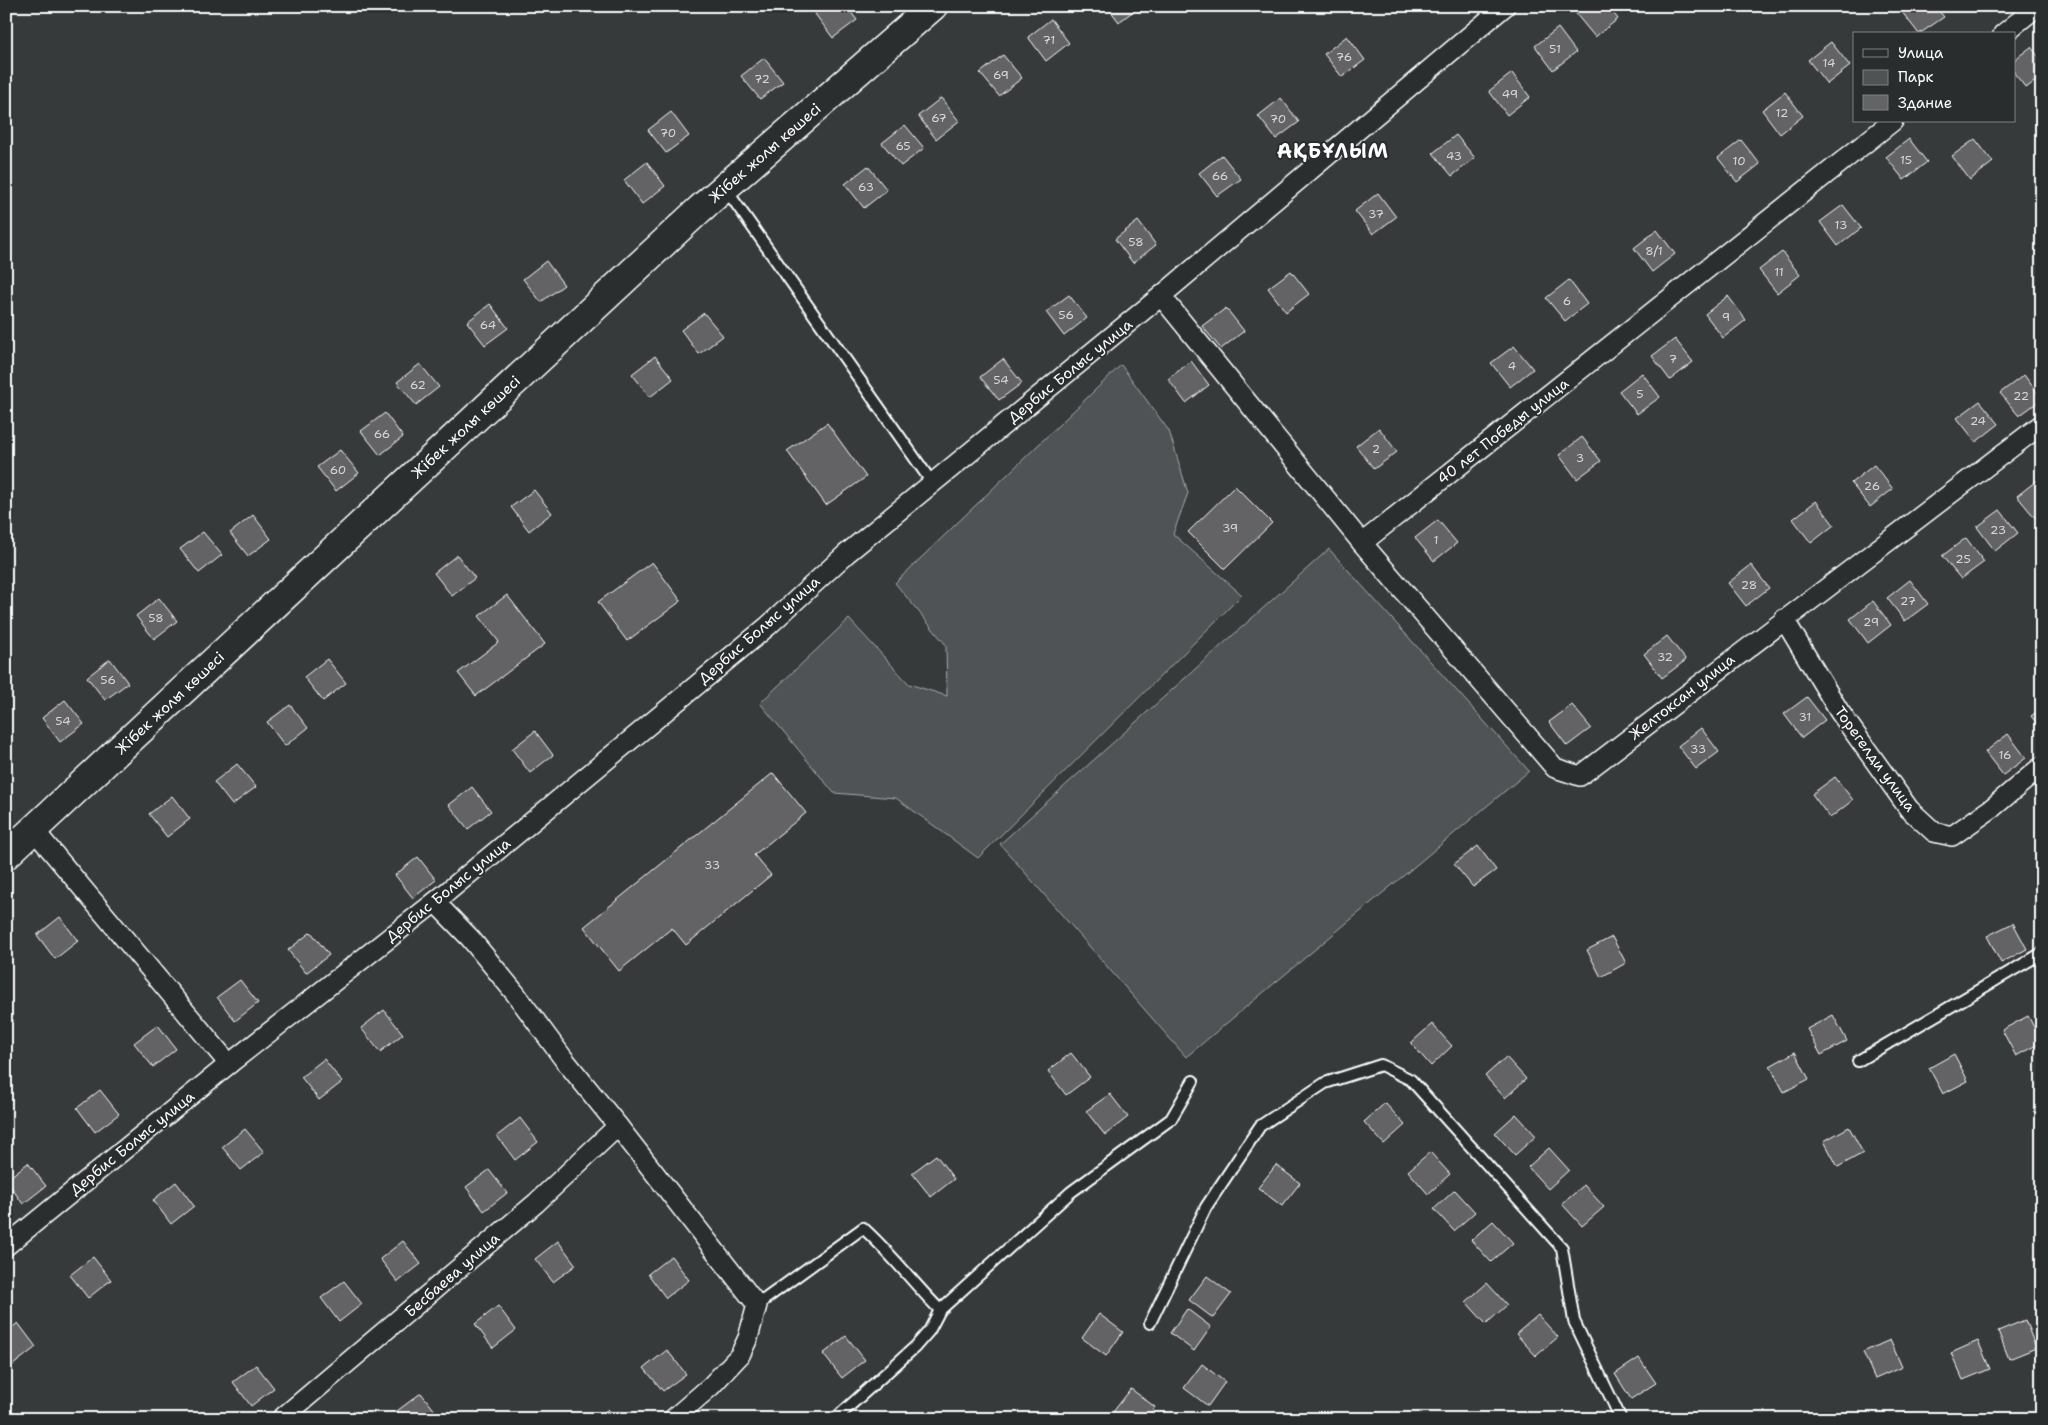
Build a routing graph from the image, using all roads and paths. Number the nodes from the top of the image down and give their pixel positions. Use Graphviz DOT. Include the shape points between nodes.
graph roads {
  1 [pos="933,6"];
  2 [pos="1505,6"];
  3 [pos="2038,6"];
  4 [pos="2006,32"];
  5 [pos="1892,122"];
  6 [pos="725,188"];
  7 [pos="1161,296"];
  8 [pos="2042,424"];
  9 [pos="933,484"];
  10 [pos="1362,543"];
  11 [pos="1784,619"];
  12 [pos="2042,766"];
  13 [pos="34,830"];
  14 [pos="6,855"];
  15 [pos="435,902"];
  16 [pos="2042,953"];
  17 [pos="1858,1061"];
  18 [pos="229,1064"];
  19 [pos="1192,1081"];
  20 [pos="618,1126"];
  21 [pos="6,1246"];
  22 [pos="757,1305"];
  23 [pos="940,1310"];
  24 [pos="1150,1323"];
  25 [pos="281,1419"];
  26 [pos="673,1419"];
  27 [pos="835,1419"];
  28 [pos="1621,1419"];
  1 -- 6 [label="street, Жібек жолы көшесі"];
  2 -- 7 [label="street, Дербис Болыс улица"];
  3 -- 4 [label="street"];
  5 -- 10 [label="street, 40 лет Победы улица"];
  6 -- 9 [label="lane"];
  6 -- 13 [label="street, Жібек жолы көшесі"];
  7 -- 9 [label="street, Дербис Болыс улица"];
  7 -- 10 [label="street"];
  8 -- 11 [label="street, Желтоксан улица"];
  9 -- 15 [label="street, Дербис Болыс улица" via="846,554 768,626"];
  10 -- 11 [label="street, Желтоксан улица" via="1555,768 1580,776"];
  11 -- 12 [label="street, Торегелди улица" via="1839,711 1909,809 1934,832 1952,836"];
  13 -- 14 [label="street, Жібек жолы көшесі"];
  13 -- 18 [label="street"];
  15 -- 18 [label="street, Дербис Болыс улица"];
  15 -- 20 [label="street" via="510,986"];
  16 -- 17 [label="lane"];
  18 -- 21 [label="street, Дербис Болыс улица"];
  19 -- 23 [label="lane" via="1171,1119 1071,1192"];
  20 -- 22 [label="street"];
  20 -- 25 [label="street, Бесбаева улица" via="536,1203"];
  22 -- 23 [label="lane" via="863,1228"];
  22 -- 26 [label="street" via="740,1355"];
  23 -- 27 [label="lane" via="929,1331 914,1347"];
  24 -- 28 [label="lane" via="1206,1207 1260,1126 1325,1083 1381,1065 1411,1080 1562,1248 1574,1321"];
}
